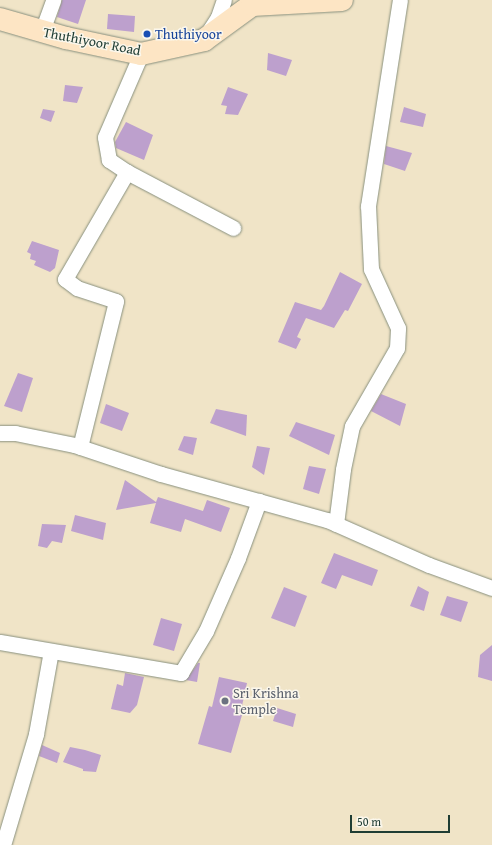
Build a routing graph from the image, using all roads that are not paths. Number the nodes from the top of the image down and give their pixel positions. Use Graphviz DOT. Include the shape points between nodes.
graph roads {
  1 [pos="53,0"];
  2 [pos="224,0"];
  3 [pos="342,0"];
  4 [pos="400,0"];
  5 [pos="0,19"];
  6 [pos="42,31"];
  7 [pos="204,40"];
  8 [pos="141,54"];
  9 [pos="127,172"];
  10 [pos="233,228"];
  11 [pos="0,433"];
  12 [pos="80,447"];
  13 [pos="259,501"];
  14 [pos="336,524"];
  15 [pos="492,588"];
  16 [pos="0,642"];
  17 [pos="51,651"];
  18 [pos="3,845"];
  1 -- 6 [label="street"];
  2 -- 7 [label="street" via="218,17"];
  3 -- 7 [label="main road, Thuthiyoor Road" via="252,5"];
  4 -- 14 [label="street" via="368,206 372,269 398,328 397,348 352,426"];
  5 -- 6 [label="main road, Thuthiyoor Road"];
  6 -- 8 [label="main road, Thuthiyoor Road"];
  7 -- 8 [label="main road, Thuthiyoor Road"];
  8 -- 9 [label="street" via="105,137 109,160"];
  9 -- 10 [label="street"];
  9 -- 12 [label="street" via="64,279 77,288 116,301"];
  11 -- 12 [label="street"];
  12 -- 13 [label="street" via="161,474"];
  13 -- 14 [label="street"];
  13 -- 17 [label="street" via="238,558 206,631 181,673"];
  14 -- 15 [label="street" via="429,565"];
  16 -- 17 [label="street"];
  17 -- 18 [label="street" via="36,734"];
}
